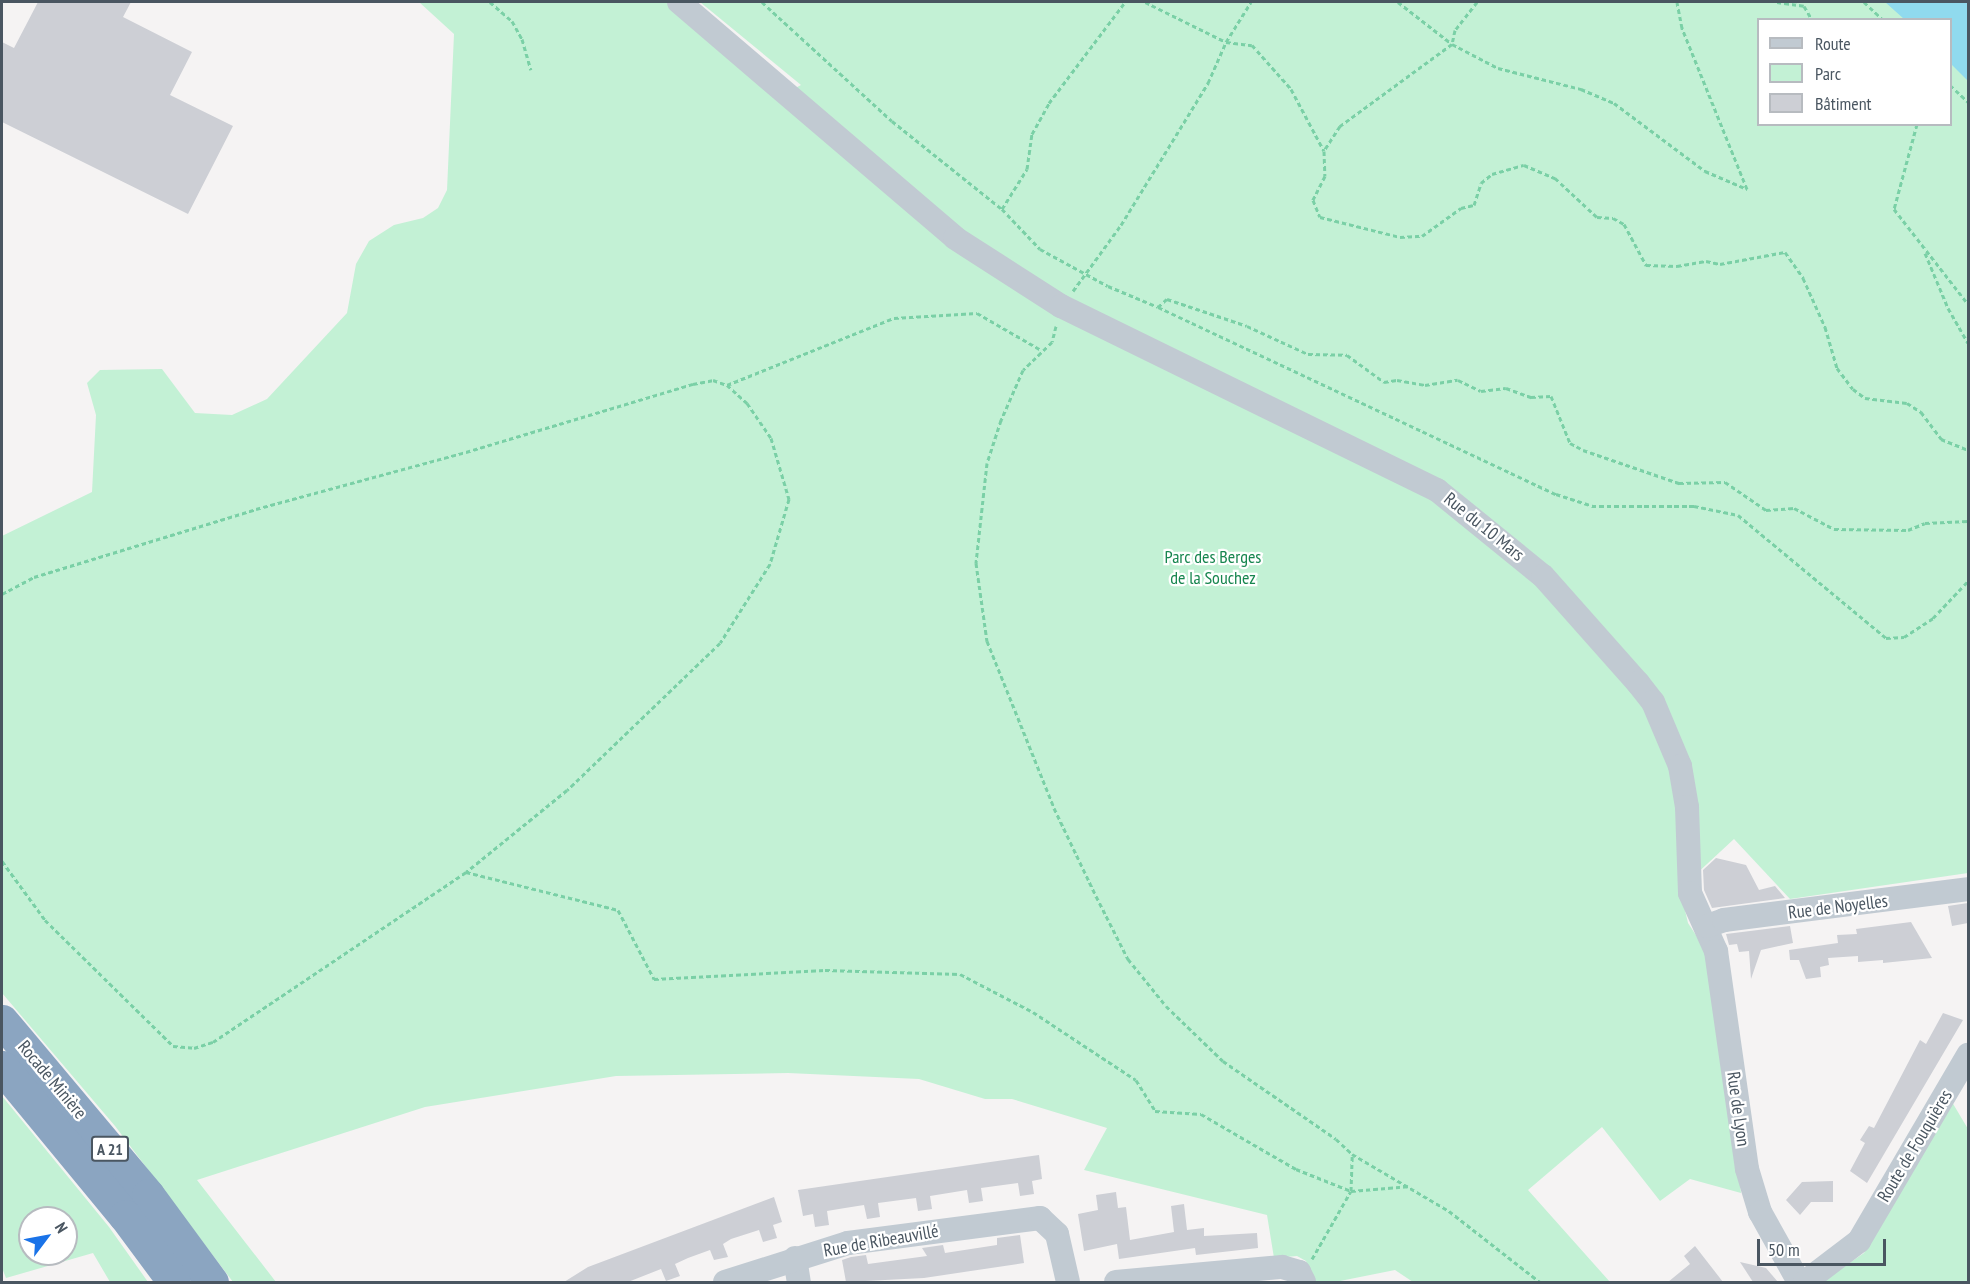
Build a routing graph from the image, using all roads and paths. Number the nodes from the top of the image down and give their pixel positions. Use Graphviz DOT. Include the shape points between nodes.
graph roads {
  1 [pos="490,2"];
  2 [pos="679,2"];
  3 [pos="762,2"];
  4 [pos="1125,2"];
  5 [pos="1145,2"];
  6 [pos="1251,2"];
  7 [pos="1398,2"];
  8 [pos="1477,2"];
  9 [pos="1677,2"];
  10 [pos="1777,2"];
  11 [pos="1864,2"];
  12 [pos="1811,18"];
  13 [pos="1881,18"];
  14 [pos="1226,42"];
  15 [pos="1452,44"];
  16 [pos="531,70"];
  17 [pos="1952,87"];
  18 [pos="1968,102"];
  19 [pos="1916,126"];
  20 [pos="1324,151"];
  21 [pos="1002,209"];
  22 [pos="1923,248"];
  23 [pos="1085,276"];
  24 [pos="1968,304"];
  25 [pos="1061,306"];
  26 [pos="1158,307"];
  27 [pos="1968,343"];
  28 [pos="1041,350"];
  29 [pos="727,385"];
  30 [pos="1968,450"];
  31 [pos="1968,521"];
  32 [pos="1968,581"];
  33 [pos="2,594"];
  34 [pos="2,861"];
  35 [pos="466,872"];
  36 [pos="1968,889"];
  37 [pos="1707,926"];
  38 [pos="2,1021"];
  39 [pos="2,1067"];
  40 [pos="1965,1071"];
  41 [pos="1352,1154"];
  42 [pos="1411,1186"];
  43 [pos="1351,1191"];
  44 [pos="795,1258"];
  45 [pos="1301,1277"];
  46 [pos="1072,1280"];
  47 [pos="174,1282"];
  48 [pos="212,1282"];
  49 [pos="725,1282"];
  50 [pos="799,1282"];
  51 [pos="1116,1282"];
  52 [pos="1540,1282"];
  53 [pos="1799,1282"];
  54 [pos="1805,1282"];
  1 -- 16 [label="path" via="512,21"];
  2 -- 25 [label="street, Rue du 10 Mars" via="955,238"];
  3 -- 21 [label="path" via="892,121"];
  4 -- 21 [label="path" via="1049,103 1032,134 1027,169"];
  5 -- 14 [label="path"];
  6 -- 14 [label="path"];
  7 -- 15 [label="path"];
  8 -- 15 [label="path" via="1455,30"];
  9 -- 15 [label="path" via="1686,39 1746,189 1706,171 1614,103 1581,89 1498,68"];
  10 -- 12 [label="path" via="1804,6"];
  11 -- 13 [label="path"];
  14 -- 20 [label="path" via="1252,45 1294,94"];
  14 -- 23 [label="path" via="1208,83"];
  15 -- 20 [label="path" via="1340,126"];
  17 -- 18 [label="path"];
  19 -- 22 [label="path" via="1894,209"];
  20 -- 30 [label="path" via="1324,176 1313,200 1320,217 1336,223 1400,237 1422,236 1461,208 1474,205 1481,183 1492,174 1524,165 1555,178 1597,217 1613,218 1624,224 1646,264 1720,264 1785,252 1803,278 1825,327 1837,368 1853,389 1865,398 1907,403 1921,412 1941,439"];
  21 -- 23 [label="path" via="1040,249"];
  22 -- 24 [label="path"];
  22 -- 27 [label="path" via="1948,308"];
  23 -- 25 [label="path"];
  23 -- 26 [label="path"];
  25 -- 28 [label="path" via="1052,342"];
  25 -- 37 [label="street, Rue du 10 Mars" via="1421,480 1544,576 1653,702 1680,766 1687,807 1690,893"];
  26 -- 31 [label="path" via="1167,299 1247,326 1308,354 1347,355 1384,382 1425,385 1458,380 1481,392 1506,388 1531,397 1551,396 1570,443 1583,450 1679,483 1725,482 1766,510 1794,508 1834,529 1908,530 1924,523"];
  26 -- 32 [label="path" via="1556,494 1592,506 1694,506 1738,515 1886,639 1904,637 1933,618"];
  28 -- 29 [label="path" via="977,313 894,318"];
  28 -- 41 [label="path" via="1023,370 987,463 976,563 991,652 1054,808 1128,958 1166,1006 1223,1061"];
  29 -- 33 [label="path" via="713,380 693,384 256,509 34,577"];
  29 -- 35 [label="path" via="747,403 771,438 789,499 770,564 720,644 567,790"];
  34 -- 35 [label="path" via="45,920 150,1026 173,1046 194,1048 213,1042"];
  35 -- 43 [label="path" via="618,910 654,978 825,970 960,974 1033,1012 1136,1080 1155,1111 1201,1114 1296,1169"];
  36 -- 37 [label="street, Rue de Noyelles" via="1724,920"];
  37 -- 53 [label="street, Rue de Lyon" via="1716,951 1747,1169 1764,1222"];
  38 -- 48 [label="highway, Rocade Minière / A 21" via="148,1195"];
  39 -- 47 [label="highway, Rocade Minière / A 21"];
  40 -- 54 [label="street, Route de Fouquières" via="1859,1241"];
  41 -- 42 [label="path"];
  41 -- 43 [label="path"];
  42 -- 43 [label="path"];
  42 -- 52 [label="path"];
  43 -- 45 [label="path"];
  44 -- 46 [label="street, Rue de Ribeauvillé" via="848,1244 1040,1218 1057,1234"];
  44 -- 49 [label="street, Rue de Ribeauvillé"];
  44 -- 50 [label="street"];
  45 -- 51 [label="street" via="1282,1267"];
}
